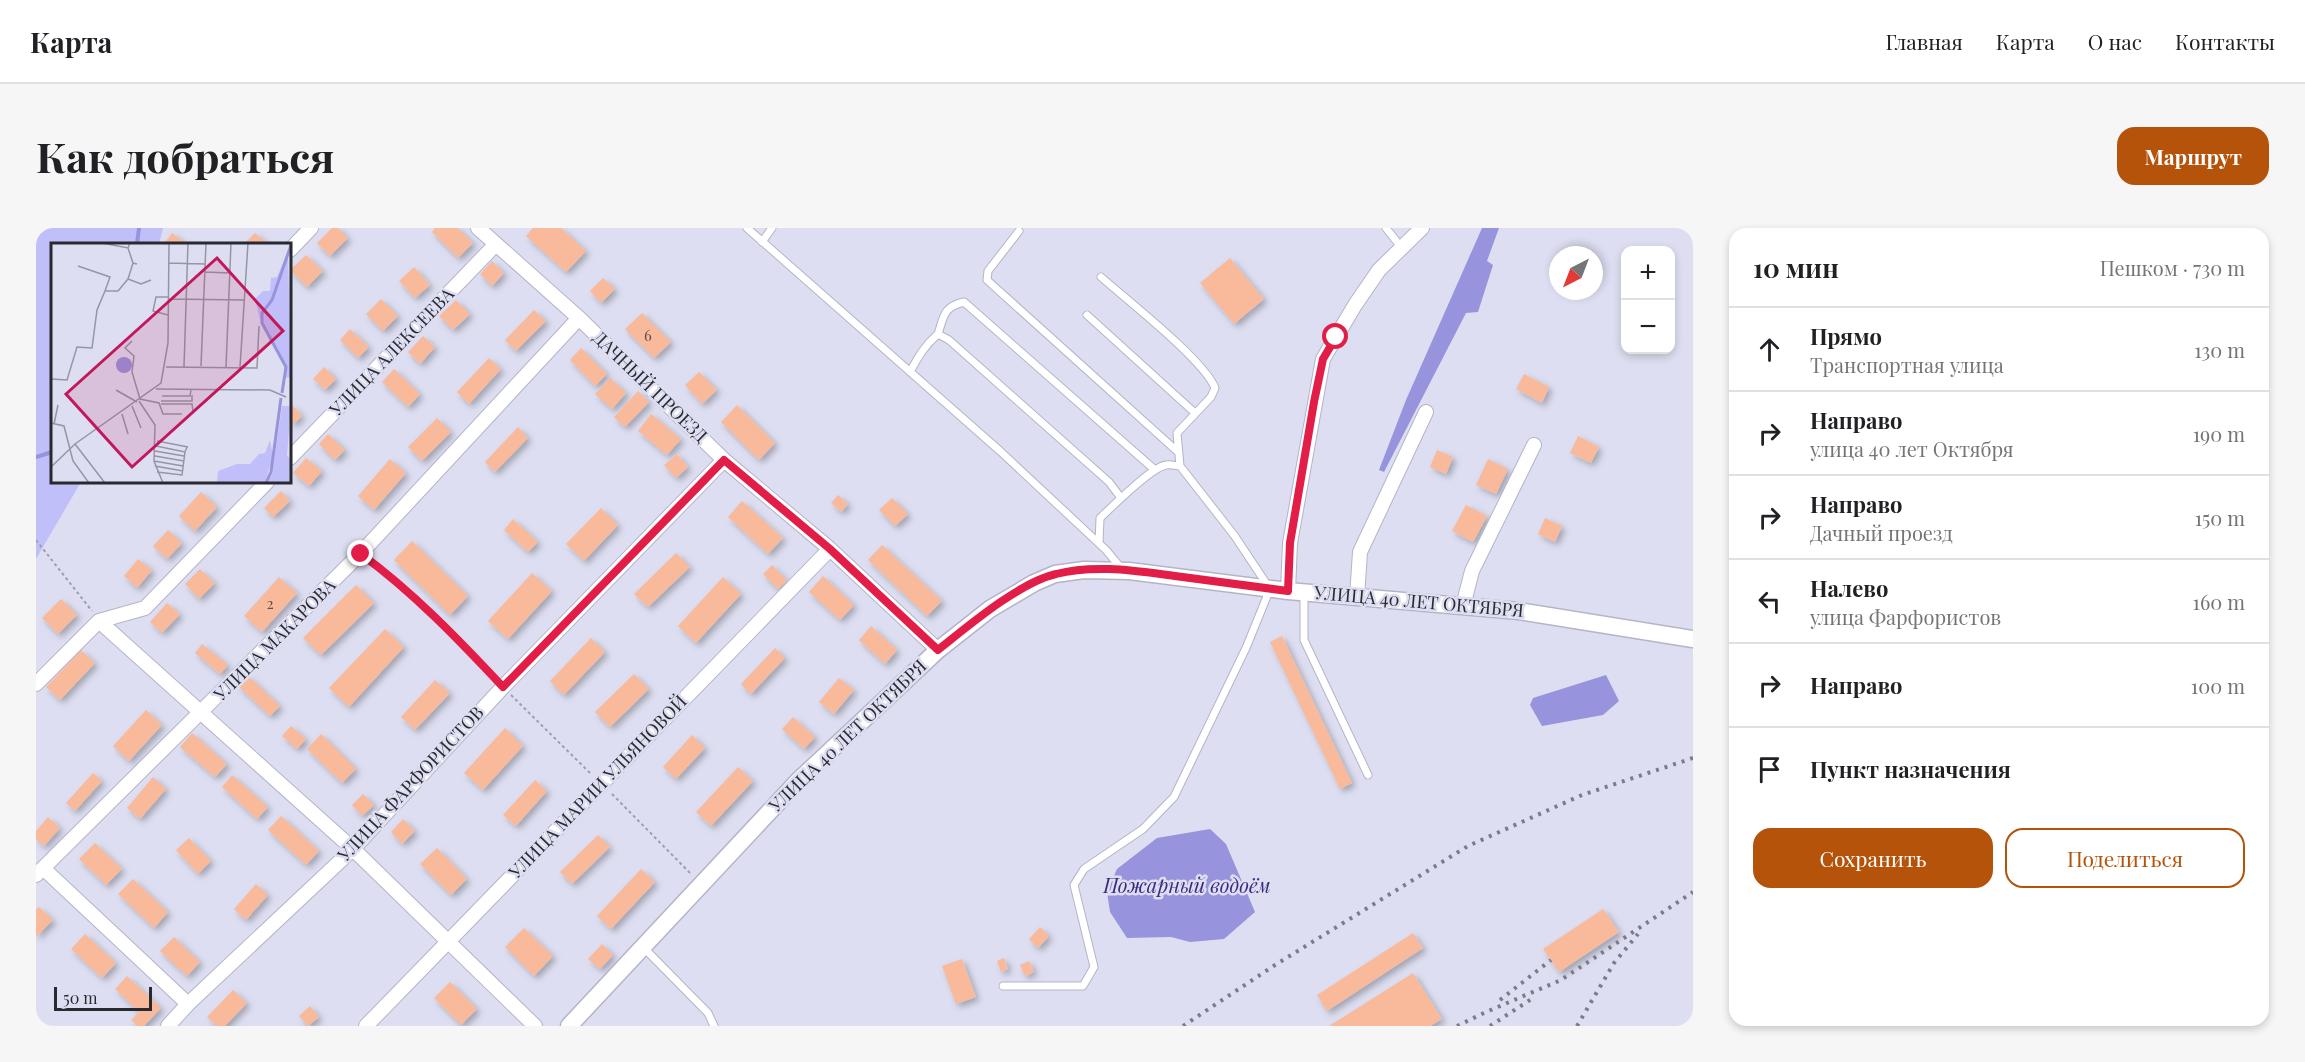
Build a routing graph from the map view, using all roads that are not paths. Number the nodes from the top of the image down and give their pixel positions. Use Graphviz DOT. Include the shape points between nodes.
graph roads {
  1 [pos="311,228"];
  2 [pos="478,228"];
  3 [pos="747,228"];
  4 [pos="772,228"];
  5 [pos="1386,228"];
  6 [pos="1422,228"];
  7 [pos="1019,231"];
  8 [pos="762,242"];
  9 [pos="495,245"];
  10 [pos="1401,247"];
  11 [pos="291,249"];
  12 [pos="1101,277"];
  13 [pos="1087,315"];
  14 [pos="579,318"];
  15 [pos="938,334"];
  16 [pos="910,372"];
  17 [pos="1426,412"];
  18 [pos="1195,413"];
  19 [pos="1534,445"];
  20 [pos="1178,452"];
  21 [pos="291,457"];
  22 [pos="724,460"];
  23 [pos="1180,466"];
  24 [pos="1155,470"];
  25 [pos="266,483"];
  26 [pos="1121,498"];
  27 [pos="1099,543"];
  28 [pos="830,549"];
  29 [pos="1122,570"];
  30 [pos="1270,589"];
  31 [pos="1296,591"];
  32 [pos="1357,597"];
  33 [pos="1462,606"];
  34 [pos="99,621"];
  35 [pos="1693,639"];
  36 [pos="938,650"];
  37 [pos="36,684"];
  38 [pos="203,712"];
  39 [pos="1368,775"];
  40 [pos="353,849"];
  41 [pos="40,872"];
  42 [pos="449,941"];
  43 [pos="643,947"];
  44 [pos="1003,986"];
  45 [pos="188,1004"];
  46 [pos="168,1026"];
  47 [pos="366,1026"];
  48 [pos="535,1026"];
  49 [pos="569,1026"];
  50 [pos="714,1026"];
  1 -- 11 [label="street"];
  2 -- 9 [label="street, ДАЧНЫЙ ПРОЕЗД"];
  3 -- 8 [label="lane"];
  4 -- 8 [label="lane"];
  5 -- 10 [label="lane"];
  6 -- 10 [label="street"];
  7 -- 20 [label="lane" via="995,261 987,279"];
  8 -- 16 [label="lane"];
  9 -- 14 [label="street, ДАЧНЫЙ ПРОЕЗД"];
  9 -- 21 [label="street, УЛИЦА АЛЕКСЕЕВА"];
  10 -- 31 [label="street" via="1379,270 1323,359 1290,543"];
  12 -- 18 [label="lane" via="1189,355 1212,381 1215,388 1211,397"];
  13 -- 18 [label="lane"];
  14 -- 22 [label="street, ДАЧНЫЙ ПРОЕЗД"];
  14 -- 38 [label="street, УЛИЦА МАКАРОВА" via="361,554"];
  15 -- 16 [label="lane" via="920,353"];
  15 -- 24 [label="lane" via="945,312 952,304 964,302"];
  15 -- 26 [label="lane" via="1109,482"];
  16 -- 27 [label="lane"];
  17 -- 32 [label="street" via="1360,552"];
  18 -- 20 [label="lane" via="1177,433"];
  19 -- 33 [label="street" via="1472,571"];
  20 -- 23 [label="lane"];
  22 -- 28 [label="street, ДАЧНЫЙ ПРОЕЗД"];
  22 -- 40 [label="street, УЛИЦА ФАРФОРИСТОВ" via="503,687"];
  23 -- 24 [label="lane" via="1167,465"];
  23 -- 30 [label="lane"];
  24 -- 26 [label="lane"];
  25 -- 34 [label="street" via="145,608"];
  26 -- 27 [label="lane" via="1100,518"];
  27 -- 29 [label="lane"];
  28 -- 36 [label="street, ДАЧНЫЙ ПРОЕЗД"];
  28 -- 42 [label="street, УЛИЦА МАРИИ УЛЬЯНОВОЙ"];
  29 -- 30 [label="street, УЛИЦА 40 ЛЕТ ОКТЯБРЯ"];
  29 -- 36 [label="street, УЛИЦА 40 ЛЕТ ОКТЯБРЯ" via="1055,574 1034,583 990,609"];
  30 -- 31 [label="street, УЛИЦА 40 ЛЕТ ОКТЯБРЯ"];
  30 -- 44 [label="lane" via="1174,797 1143,829 1084,869 1074,885 1094,967 1083,986"];
  31 -- 32 [label="street, УЛИЦА 40 ЛЕТ ОКТЯБРЯ"];
  31 -- 39 [label="lane" via="1304,640"];
  32 -- 33 [label="street, УЛИЦА 40 ЛЕТ ОКТЯБРЯ"];
  33 -- 35 [label="street, УЛИЦА 40 ЛЕТ ОКТЯБРЯ" via="1519,611"];
  34 -- 37 [label="street"];
  34 -- 38 [label="street"];
  36 -- 43 [label="street, УЛИЦА 40 ЛЕТ ОКТЯБРЯ" via="798,780"];
  38 -- 40 [label="street"];
  38 -- 41 [label="street, УЛИЦА МАКАРОВА"];
  40 -- 42 [label="street"];
  40 -- 45 [label="street, УЛИЦА ФАРФОРИСТОВ"];
  41 -- 45 [label="street"];
  42 -- 47 [label="street, УЛИЦА МАРИИ УЛЬЯНОВОЙ"];
  42 -- 48 [label="street"];
  43 -- 49 [label="street, УЛИЦА 40 ЛЕТ ОКТЯБРЯ"];
  43 -- 50 [label="lane" via="708,1013"];
  45 -- 46 [label="street, УЛИЦА ФАРФОРИСТОВ"];
}
